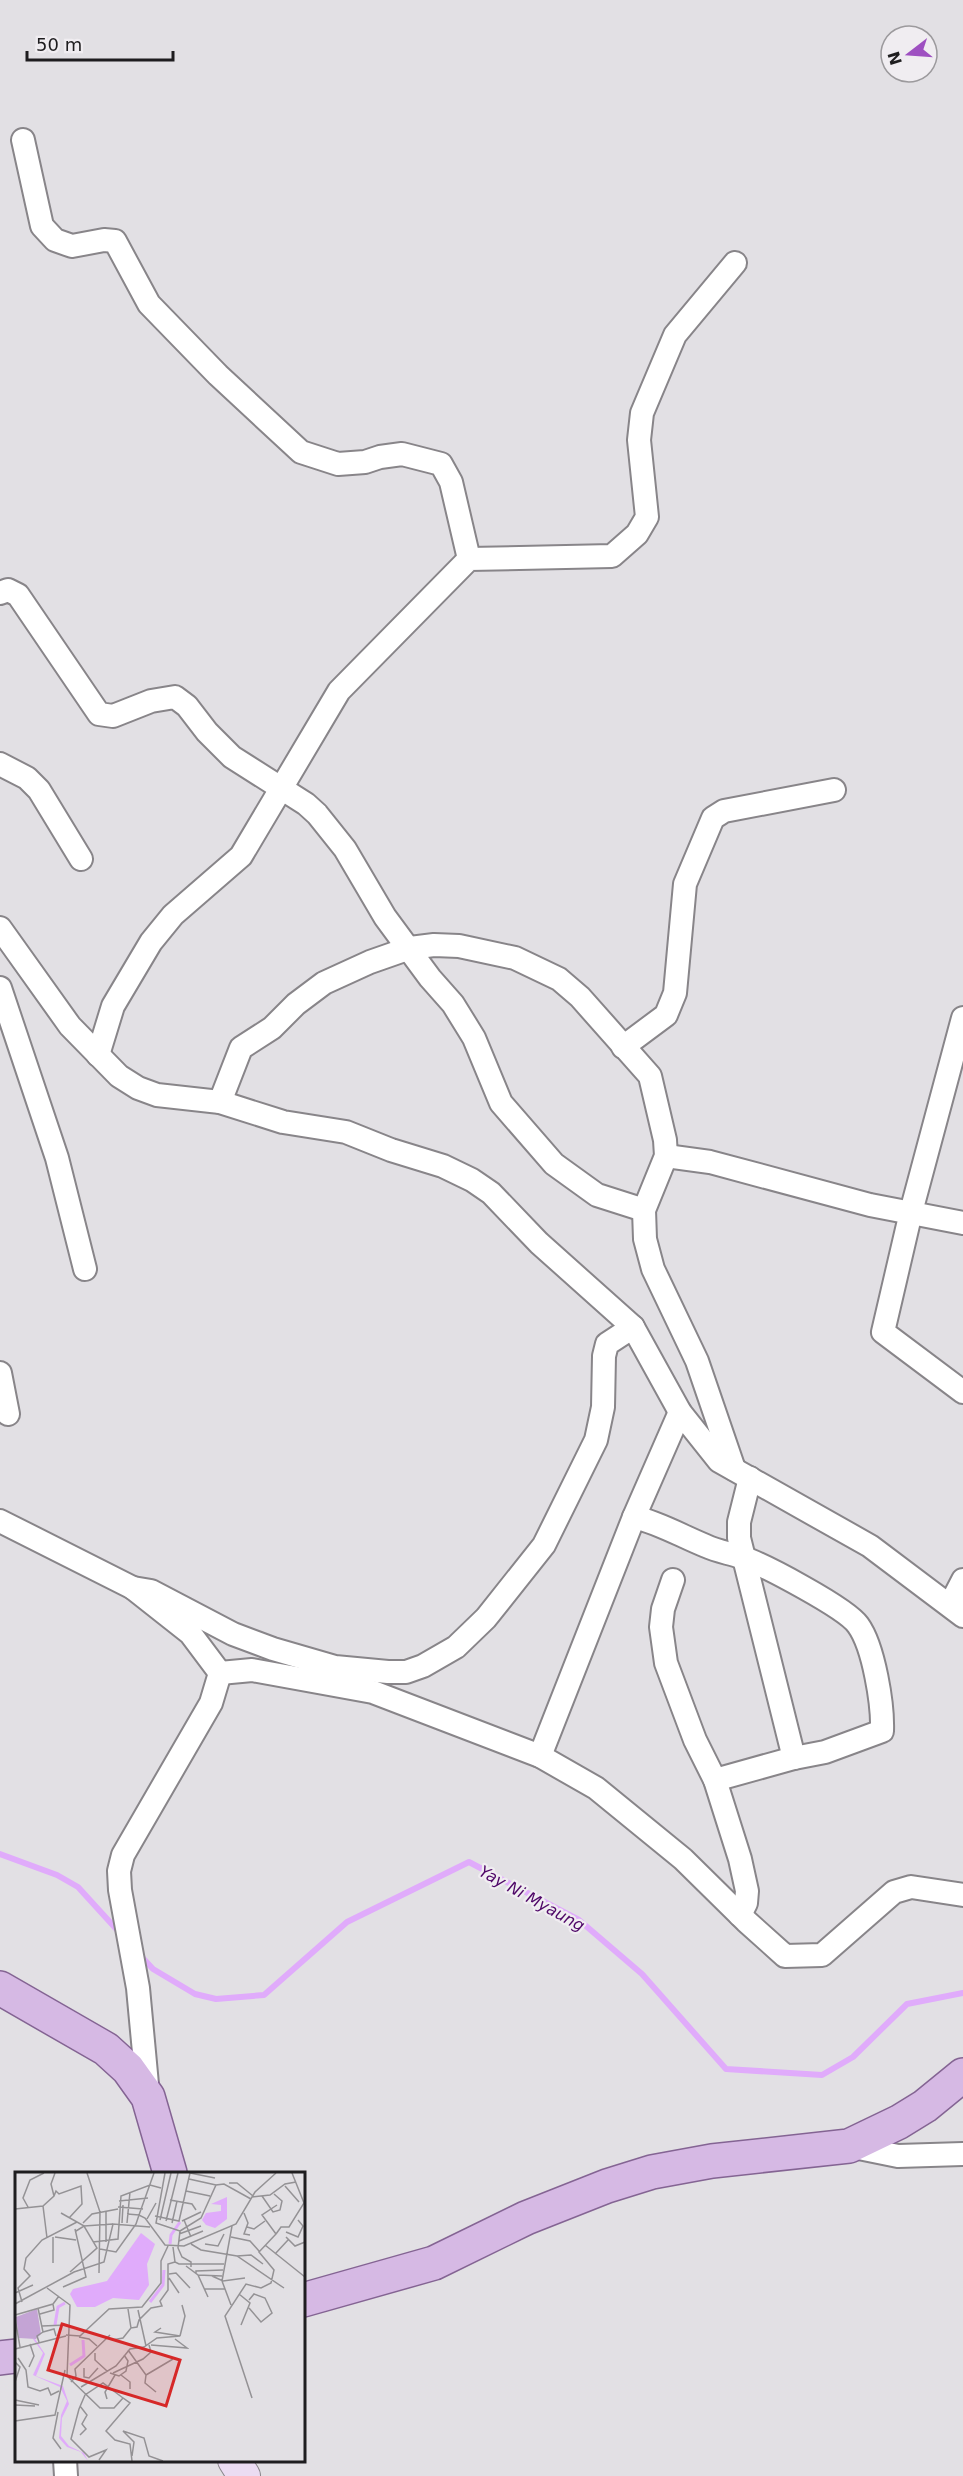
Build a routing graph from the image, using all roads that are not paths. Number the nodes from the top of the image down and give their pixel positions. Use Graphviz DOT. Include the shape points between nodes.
graph roads {
  1 [pos="23,140"];
  2 [pos="735,263"];
  3 [pos="469,559"];
  4 [pos="0,593"];
  5 [pos="0,764"];
  6 [pos="282,788"];
  7 [pos="834,790"];
  8 [pos="81,859"];
  9 [pos="0,928"];
  10 [pos="410,948"];
  11 [pos="0,988"];
  12 [pos="963,1018"];
  13 [pos="623,1047"];
  14 [pos="98,1055"];
  15 [pos="220,1102"];
  16 [pos="666,1156"];
  17 [pos="644,1210"];
  18 [pos="911,1212"];
  19 [pos="963,1223"];
  20 [pos="85,1269"];
  21 [pos="633,1327"];
  22 [pos="0,1372"];
  23 [pos="963,1392"];
  24 [pos="681,1412"];
  25 [pos="8,1414"];
  26 [pos="742,1474"];
  27 [pos="634,1517"];
  28 [pos="0,1521"];
  29 [pos="742,1557"];
  30 [pos="673,1580"];
  31 [pos="963,1580"];
  32 [pos="133,1588"];
  33 [pos="957,1610"];
  34 [pos="220,1673"];
  35 [pos="540,1756"];
  36 [pos="794,1758"];
  37 [pos="715,1780"];
  38 [pos="963,1895"];
  39 [pos="740,1915"];
  40 [pos="0,1988"];
  41 [pos="963,2075"];
  42 [pos="148,2097"];
  43 [pos="849,2146"];
  44 [pos="963,2154"];
  45 [pos="170,2172"];
  46 [pos="304,2300"];
  47 [pos="15,2356"];
  48 [pos="0,2358"];
  49 [pos="65,2461"];
  50 [pos="235,2461"];
  51 [pos="252,2461"];
  52 [pos="66,2476"];
  53 [pos="244,2476"];
  54 [pos="261,2476"];
  1 -- 3 [label="street" via="42,226 55,240 72,246 104,240 115,242 149,304 301,452 338,464 402,454 441,464 451,482"];
  2 -- 3 [label="street" via="675,335 642,413 639,440 647,517 637,534 612,556"];
  3 -- 6 [label="street" via="339,691"];
  4 -- 6 [label="street" via="8,590 18,595 99,714 113,716 151,700 175,697 232,757"];
  5 -- 8 [label="street" via="27,778 39,790"];
  6 -- 10 [label="street" via="317,814 345,849 385,917"];
  6 -- 14 [label="street" via="241,856 173,915 151,942 113,1006"];
  7 -- 13 [label="street" via="724,811 713,818 684,884 675,993 666,1015"];
  9 -- 14 [label="street" via="70,1026"];
  10 -- 13 [label="street" via="459,946 515,958 539,968 580,997"];
  10 -- 15 [label="street" via="324,983 272,1028 241,1048"];
  10 -- 17 [label="street" via="474,1038 501,1103 554,1164 597,1195"];
  11 -- 20 [label="street" via="57,1158"];
  12 -- 18 [label="street"];
  13 -- 16 [label="street" via="650,1076"];
  14 -- 15 [label="street" via="138,1088 157,1095"];
  15 -- 21 [label="street" via="283,1122 346,1132 472,1180"];
  16 -- 17 [label="street"];
  16 -- 18 [label="street" via="710,1162 870,1205"];
  17 -- 26 [label="street" via="645,1239 653,1269 697,1361"];
  18 -- 19 [label="street"];
  18 -- 23 [label="street" via="883,1332"];
  21 -- 24 [label="street"];
  21 -- 32 [label="street" via="607,1344 603,1407 596,1440 544,1545 486,1618 456,1647 423,1666 406,1672 335,1667 233,1634 151,1591"];
  22 -- 25 [label="street"];
  24 -- 26 [label="street" via="719,1461"];
  24 -- 27 [label="street"];
  26 -- 29 [label="street"];
  26 -- 33 [label="street" via="870,1546"];
  27 -- 29 [label="street" via="657,1522 708,1548"];
  27 -- 35 [label="street"];
  28 -- 32 [label="street"];
  29 -- 36 [label="street"];
  29 -- 36 [label="street" via="832,1603 858,1625 868,1645 883,1713 882,1731 825,1752"];
  30 -- 37 [label="street" via="661,1627 666,1663"];
  31 -- 33 [label="street"];
  32 -- 34 [label="street" via="190,1633"];
  34 -- 35 [label="street" via="252,1670 373,1692"];
  34 -- 42 [label="street" via="211,1703 123,1855 119,1871 138,1988"];
  35 -- 39 [label="street" via="596,1788 683,1859"];
  36 -- 37 [label="street"];
  37 -- 39 [label="street" via="747,1892"];
  38 -- 39 [label="street" via="911,1887 894,1892 822,1955 785,1956"];
  40 -- 42 [label="main road" via="106,2049 128,2069"];
  41 -- 43 [label="main road" via="925,2106"];
  42 -- 45 [label="main road"];
  43 -- 44 [label="street" via="898,2156"];
  43 -- 46 [label="main road" via="712,2161 652,2172 526,2218 434,2263"];
  47 -- 48 [label="main road"];
  49 -- 52 [label="street"];
  50 -- 53 [label="street"];
  51 -- 54 [label="street"];
}
